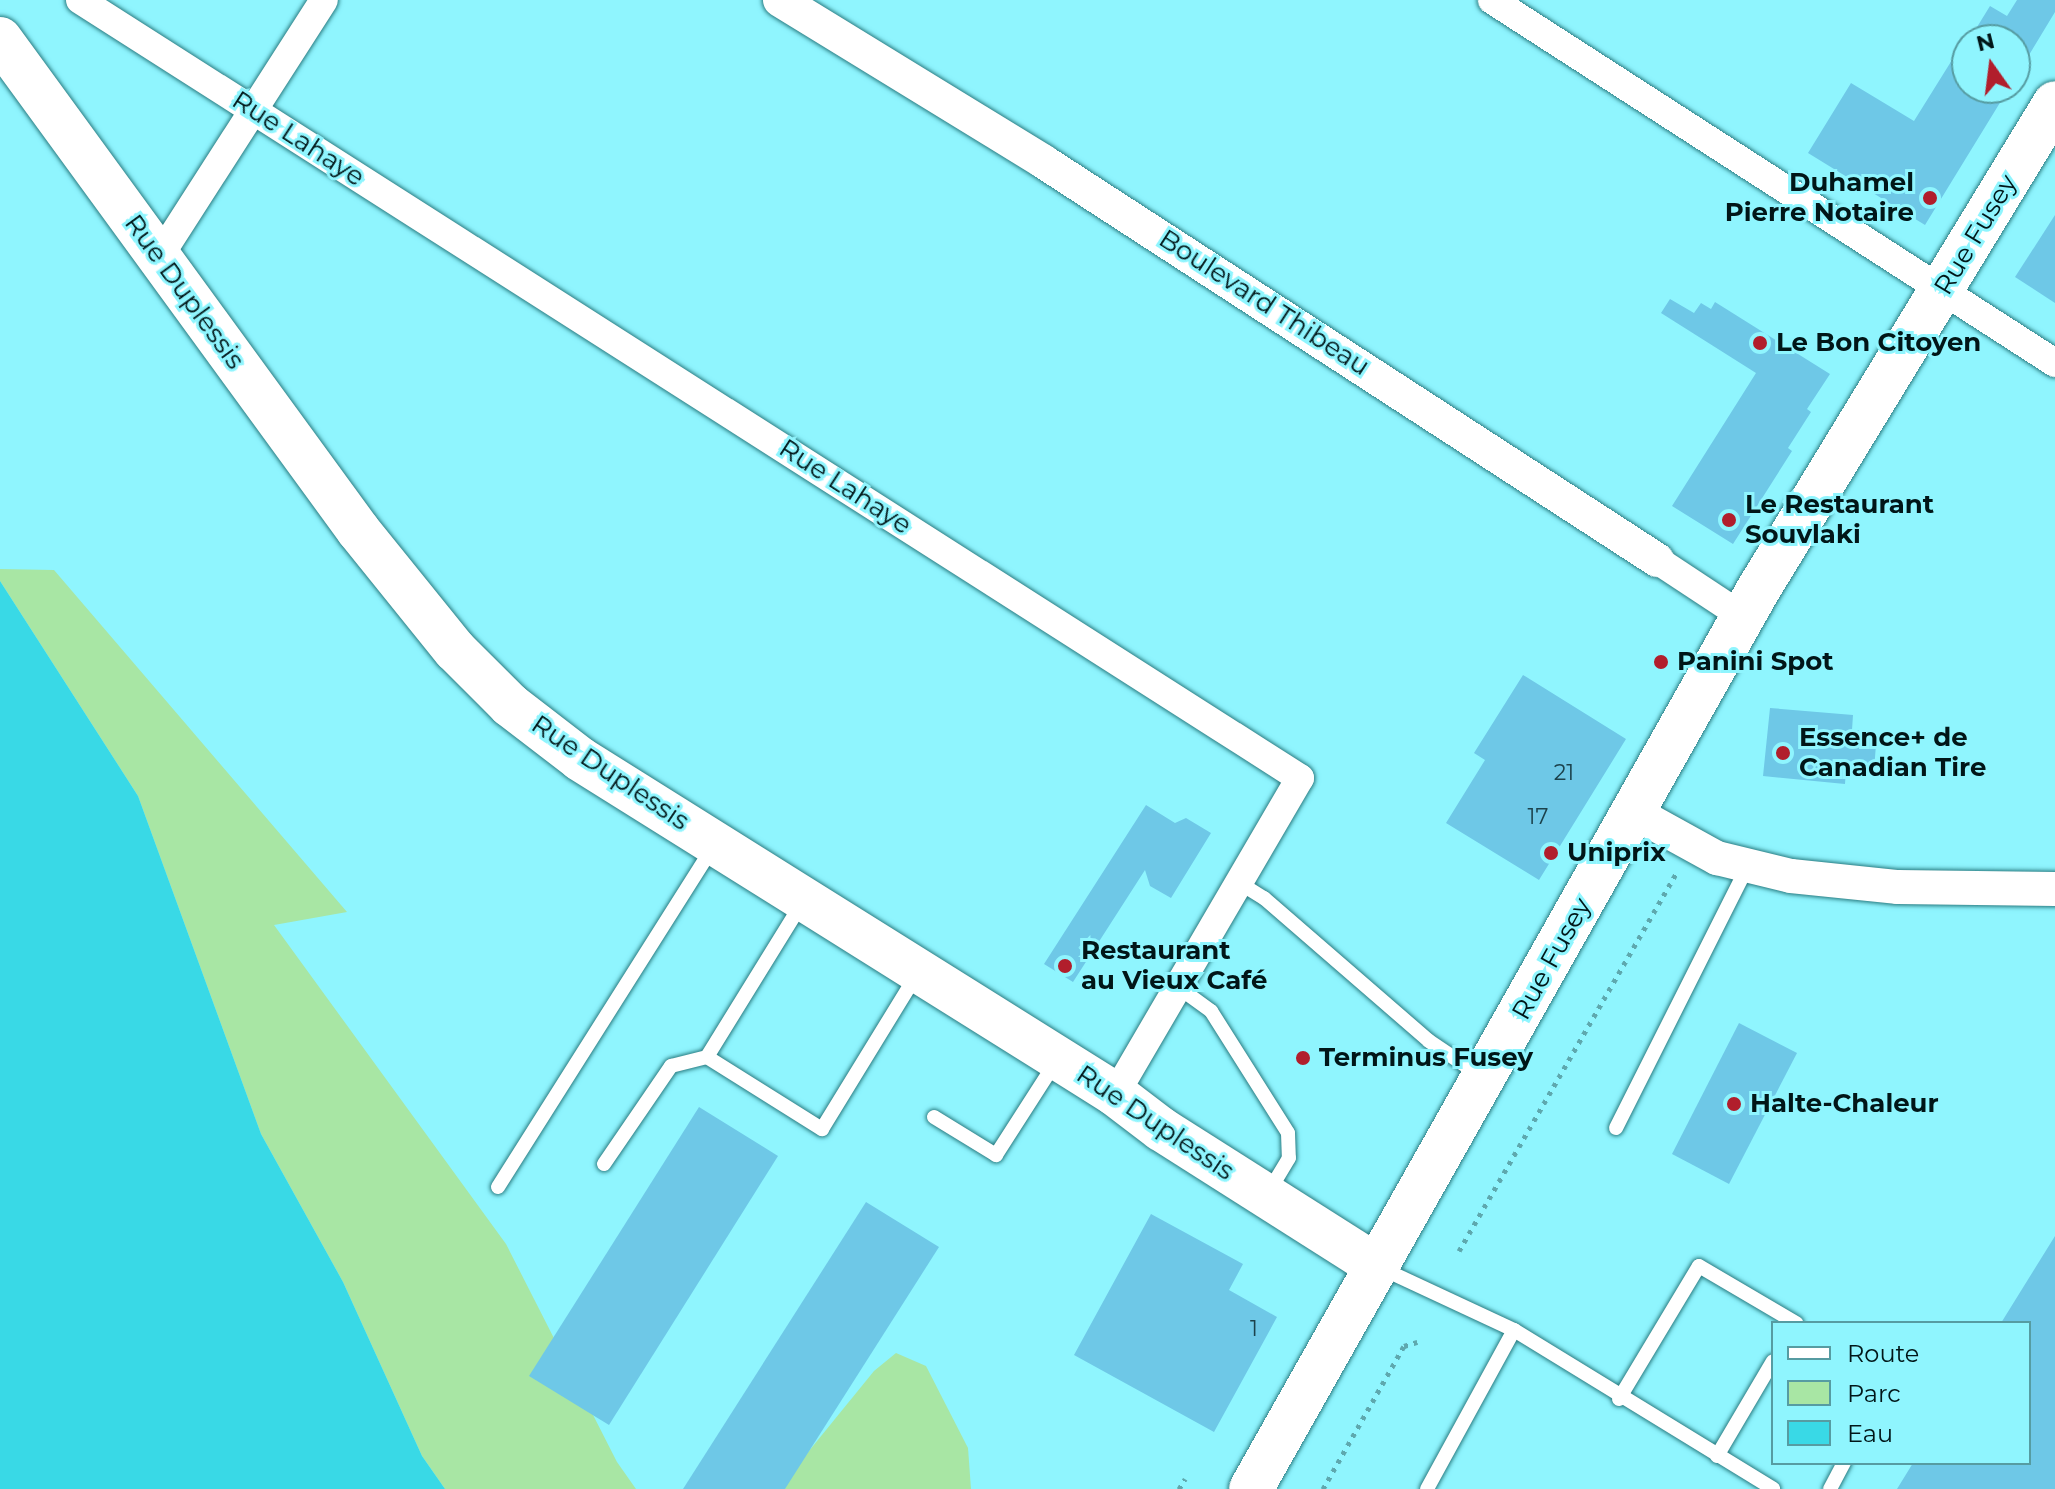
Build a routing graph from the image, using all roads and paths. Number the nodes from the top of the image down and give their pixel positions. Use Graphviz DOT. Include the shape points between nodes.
graph roads {
  1 [pos="80,0"];
  2 [pos="324,0"];
  3 [pos="780,0"];
  4 [pos="1492,0"];
  5 [pos="0,39"];
  6 [pos="2055,103"];
  7 [pos="254,110"];
  8 [pos="159,257"];
  9 [pos="1942,293"];
  10 [pos="2055,363"];
  11 [pos="1657,560"];
  12 [pos="1742,616"];
  13 [pos="1635,813"];
  14 [pos="715,843"];
  15 [pos="1691,847"];
  16 [pos="1747,867"];
  17 [pos="1238,882"];
  18 [pos="2055,889"];
  19 [pos="804,898"];
  20 [pos="919,971"];
  21 [pos="1178,987"];
  22 [pos="707,1057"];
  23 [pos="1058,1059"];
  24 [pos="1486,1078"];
  25 [pos="1115,1094"];
  26 [pos="934,1117"];
  27 [pos="1616,1128"];
  28 [pos="604,1164"];
  29 [pos="498,1187"];
  30 [pos="1265,1196"];
  31 [pos="1459,1251"];
  32 [pos="1377,1266"];
  33 [pos="1793,1321"];
  34 [pos="1514,1330"];
  35 [pos="1417,1342"];
  36 [pos="1771,1364"];
  37 [pos="1619,1399"];
  38 [pos="1717,1456"];
  39 [pos="1843,1465"];
  40 [pos="1185,1479"];
  41 [pos="1179,1489"];
  42 [pos="1251,1489"];
  43 [pos="1323,1489"];
  44 [pos="1427,1489"];
  45 [pos="1773,1489"];
  46 [pos="1830,1489"];
  1 -- 7 [label="street, Rue Lahaye"];
  2 -- 7 [label="street"];
  3 -- 11 [label="street, Boulevard Thibeau" via="1044,162"];
  4 -- 9 [label="street"];
  5 -- 8 [label="main road, Rue Duplessis"];
  6 -- 9 [label="main road, Rue Fusey"];
  7 -- 8 [label="street"];
  7 -- 17 [label="street, Rue Lahaye" via="1300,778"];
  8 -- 14 [label="main road, Rue Duplessis" via="341,507 455,650 555,742"];
  9 -- 10 [label="street"];
  9 -- 12 [label="main road, Rue Fusey"];
  11 -- 12 [label="street, Boulevard Thibeau"];
  12 -- 13 [label="main road, Rue Fusey"];
  13 -- 15 [label="street"];
  13 -- 24 [label="main road, Rue Fusey"];
  14 -- 19 [label="main road, Rue Duplessis"];
  14 -- 29 [label="lane"];
  15 -- 16 [label="street"];
  15 -- 31 [label="path"];
  16 -- 18 [label="street" via="1885,887"];
  16 -- 27 [label="lane"];
  17 -- 21 [label="street, Rue Lahaye"];
  17 -- 24 [label="lane" via="1264,898 1429,1041"];
  19 -- 20 [label="main road, Rue Duplessis"];
  19 -- 22 [label="lane"];
  20 -- 22 [label="lane" via="822,1129"];
  20 -- 23 [label="main road, Rue Duplessis"];
  21 -- 25 [label="street, Rue Lahaye"];
  21 -- 30 [label="lane" via="1211,1011 1288,1133 1289,1158"];
  22 -- 28 [label="lane" via="671,1066"];
  23 -- 25 [label="main road, Rue Duplessis"];
  23 -- 26 [label="lane" via="996,1155"];
  24 -- 32 [label="main road, Rue Fusey"];
  25 -- 30 [label="main road, Rue Duplessis"];
  30 -- 32 [label="main road, Rue Duplessis"];
  32 -- 34 [label="lane"];
  32 -- 42 [label="main road, Rue Fusey"];
  33 -- 37 [label="lane" via="1699,1266"];
  34 -- 37 [label="lane"];
  34 -- 44 [label="lane"];
  35 -- 43 [label="path" via="1404,1346"];
  36 -- 38 [label="lane"];
  37 -- 38 [label="lane"];
  38 -- 45 [label="lane"];
  39 -- 46 [label="lane"];
  40 -- 41 [label="path"];
}
